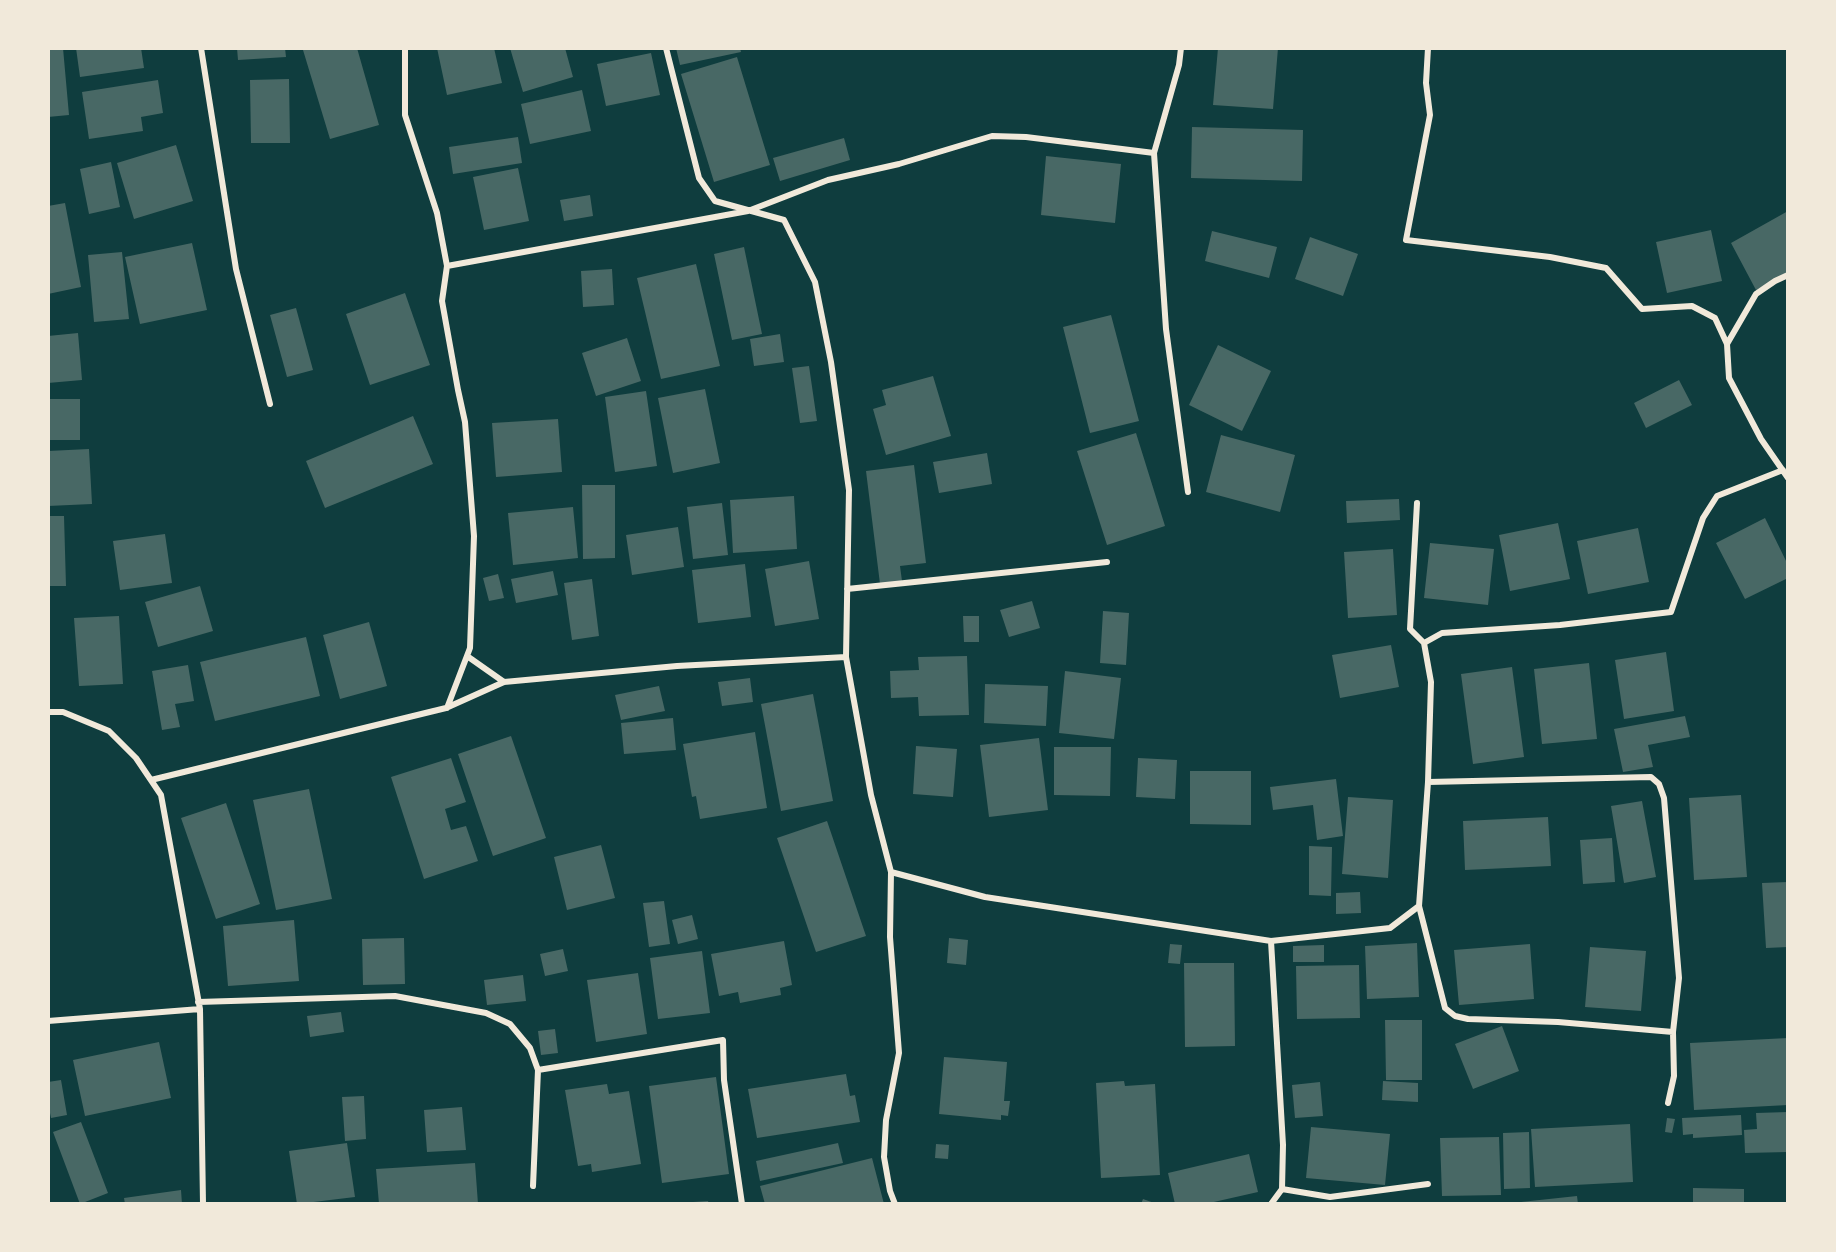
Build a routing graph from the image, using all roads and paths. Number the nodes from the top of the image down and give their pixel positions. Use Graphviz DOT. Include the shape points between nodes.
graph roads {
  1 [pos="201,48"];
  2 [pos="405,48"];
  3 [pos="666,48"];
  4 [pos="1181,48"];
  5 [pos="1428,48"];
  6 [pos="1154,153"];
  7 [pos="748,211"];
  8 [pos="447,266"];
  9 [pos="1788,275"];
  10 [pos="1727,344"];
  11 [pos="270,404"];
  12 [pos="1783,470"];
  13 [pos="1788,478"];
  14 [pos="1188,492"];
  15 [pos="1417,503"];
  16 [pos="1107,562"];
  17 [pos="847,589"];
  18 [pos="1424,643"];
  19 [pos="467,656"];
  20 [pos="846,657"];
  21 [pos="504,682"];
  22 [pos="446,708"];
  23 [pos="48,712"];
  24 [pos="152,780"];
  25 [pos="1428,782"];
  26 [pos="891,872"];
  27 [pos="1419,906"];
  28 [pos="1271,941"];
  29 [pos="199,1006"];
  30 [pos="48,1021"];
  31 [pos="1673,1032"];
  32 [pos="538,1071"];
  33 [pos="1668,1103"];
  34 [pos="1428,1184"];
  35 [pos="533,1186"];
  36 [pos="1282,1189"];
  37 [pos="203,1204"];
  38 [pos="742,1204"];
  39 [pos="895,1204"];
  40 [pos="1271,1204"];
  1 -- 11 [label="street" via="236,269"];
  2 -- 8 [label="street" via="405,115 437,213"];
  3 -- 7 [label="street" via="699,178 716,201"];
  4 -- 6 [label="street"];
  5 -- 10 [label="street" via="1426,83 1430,115 1406,240 1550,257 1606,268 1642,309 1692,306 1715,318"];
  6 -- 7 [label="street" via="992,136 828,180"];
  6 -- 14 [label="street" via="1166,328"];
  7 -- 8 [label="street"];
  7 -- 17 [label="street" via="784,220 815,282 849,490"];
  8 -- 19 [label="street" via="442,301 465,422 474,536"];
  9 -- 10 [label="street" via="1756,294"];
  10 -- 12 [label="street" via="1729,378 1761,439"];
  12 -- 13 [label="street"];
  12 -- 18 [label="street" via="1717,496 1702,518 1671,612 1442,633"];
  15 -- 18 [label="street" via="1410,629"];
  16 -- 17 [label="street"];
  17 -- 20 [label="street"];
  18 -- 25 [label="street" via="1431,682"];
  19 -- 21 [label="street"];
  19 -- 22 [label="street"];
  20 -- 21 [label="street" via="677,666"];
  20 -- 26 [label="street" via="871,795"];
  21 -- 22 [label="street"];
  22 -- 24 [label="street"];
  23 -- 24 [label="street" via="63,712 109,731"];
  24 -- 29 [label="street" via="161,795"];
  25 -- 27 [label="street"];
  25 -- 31 [label="street" via="1651,777 1659,784 1664,798 1679,978"];
  26 -- 28 [label="street" via="985,897"];
  26 -- 39 [label="street" via="890,937 899,1053 886,1120 884,1157"];
  27 -- 28 [label="street" via="1390,928"];
  27 -- 31 [label="street" via="1445,1008 1455,1016"];
  28 -- 36 [label="street"];
  29 -- 30 [label="street"];
  29 -- 32 [label="street" via="394,996 486,1013 510,1024 530,1048"];
  29 -- 37 [label="street"];
  31 -- 33 [label="street" via="1674,1076"];
  32 -- 35 [label="street"];
  32 -- 38 [label="street" via="723,1040 724,1080"];
  34 -- 36 [label="street" via="1330,1197"];
  36 -- 40 [label="street"];
}
